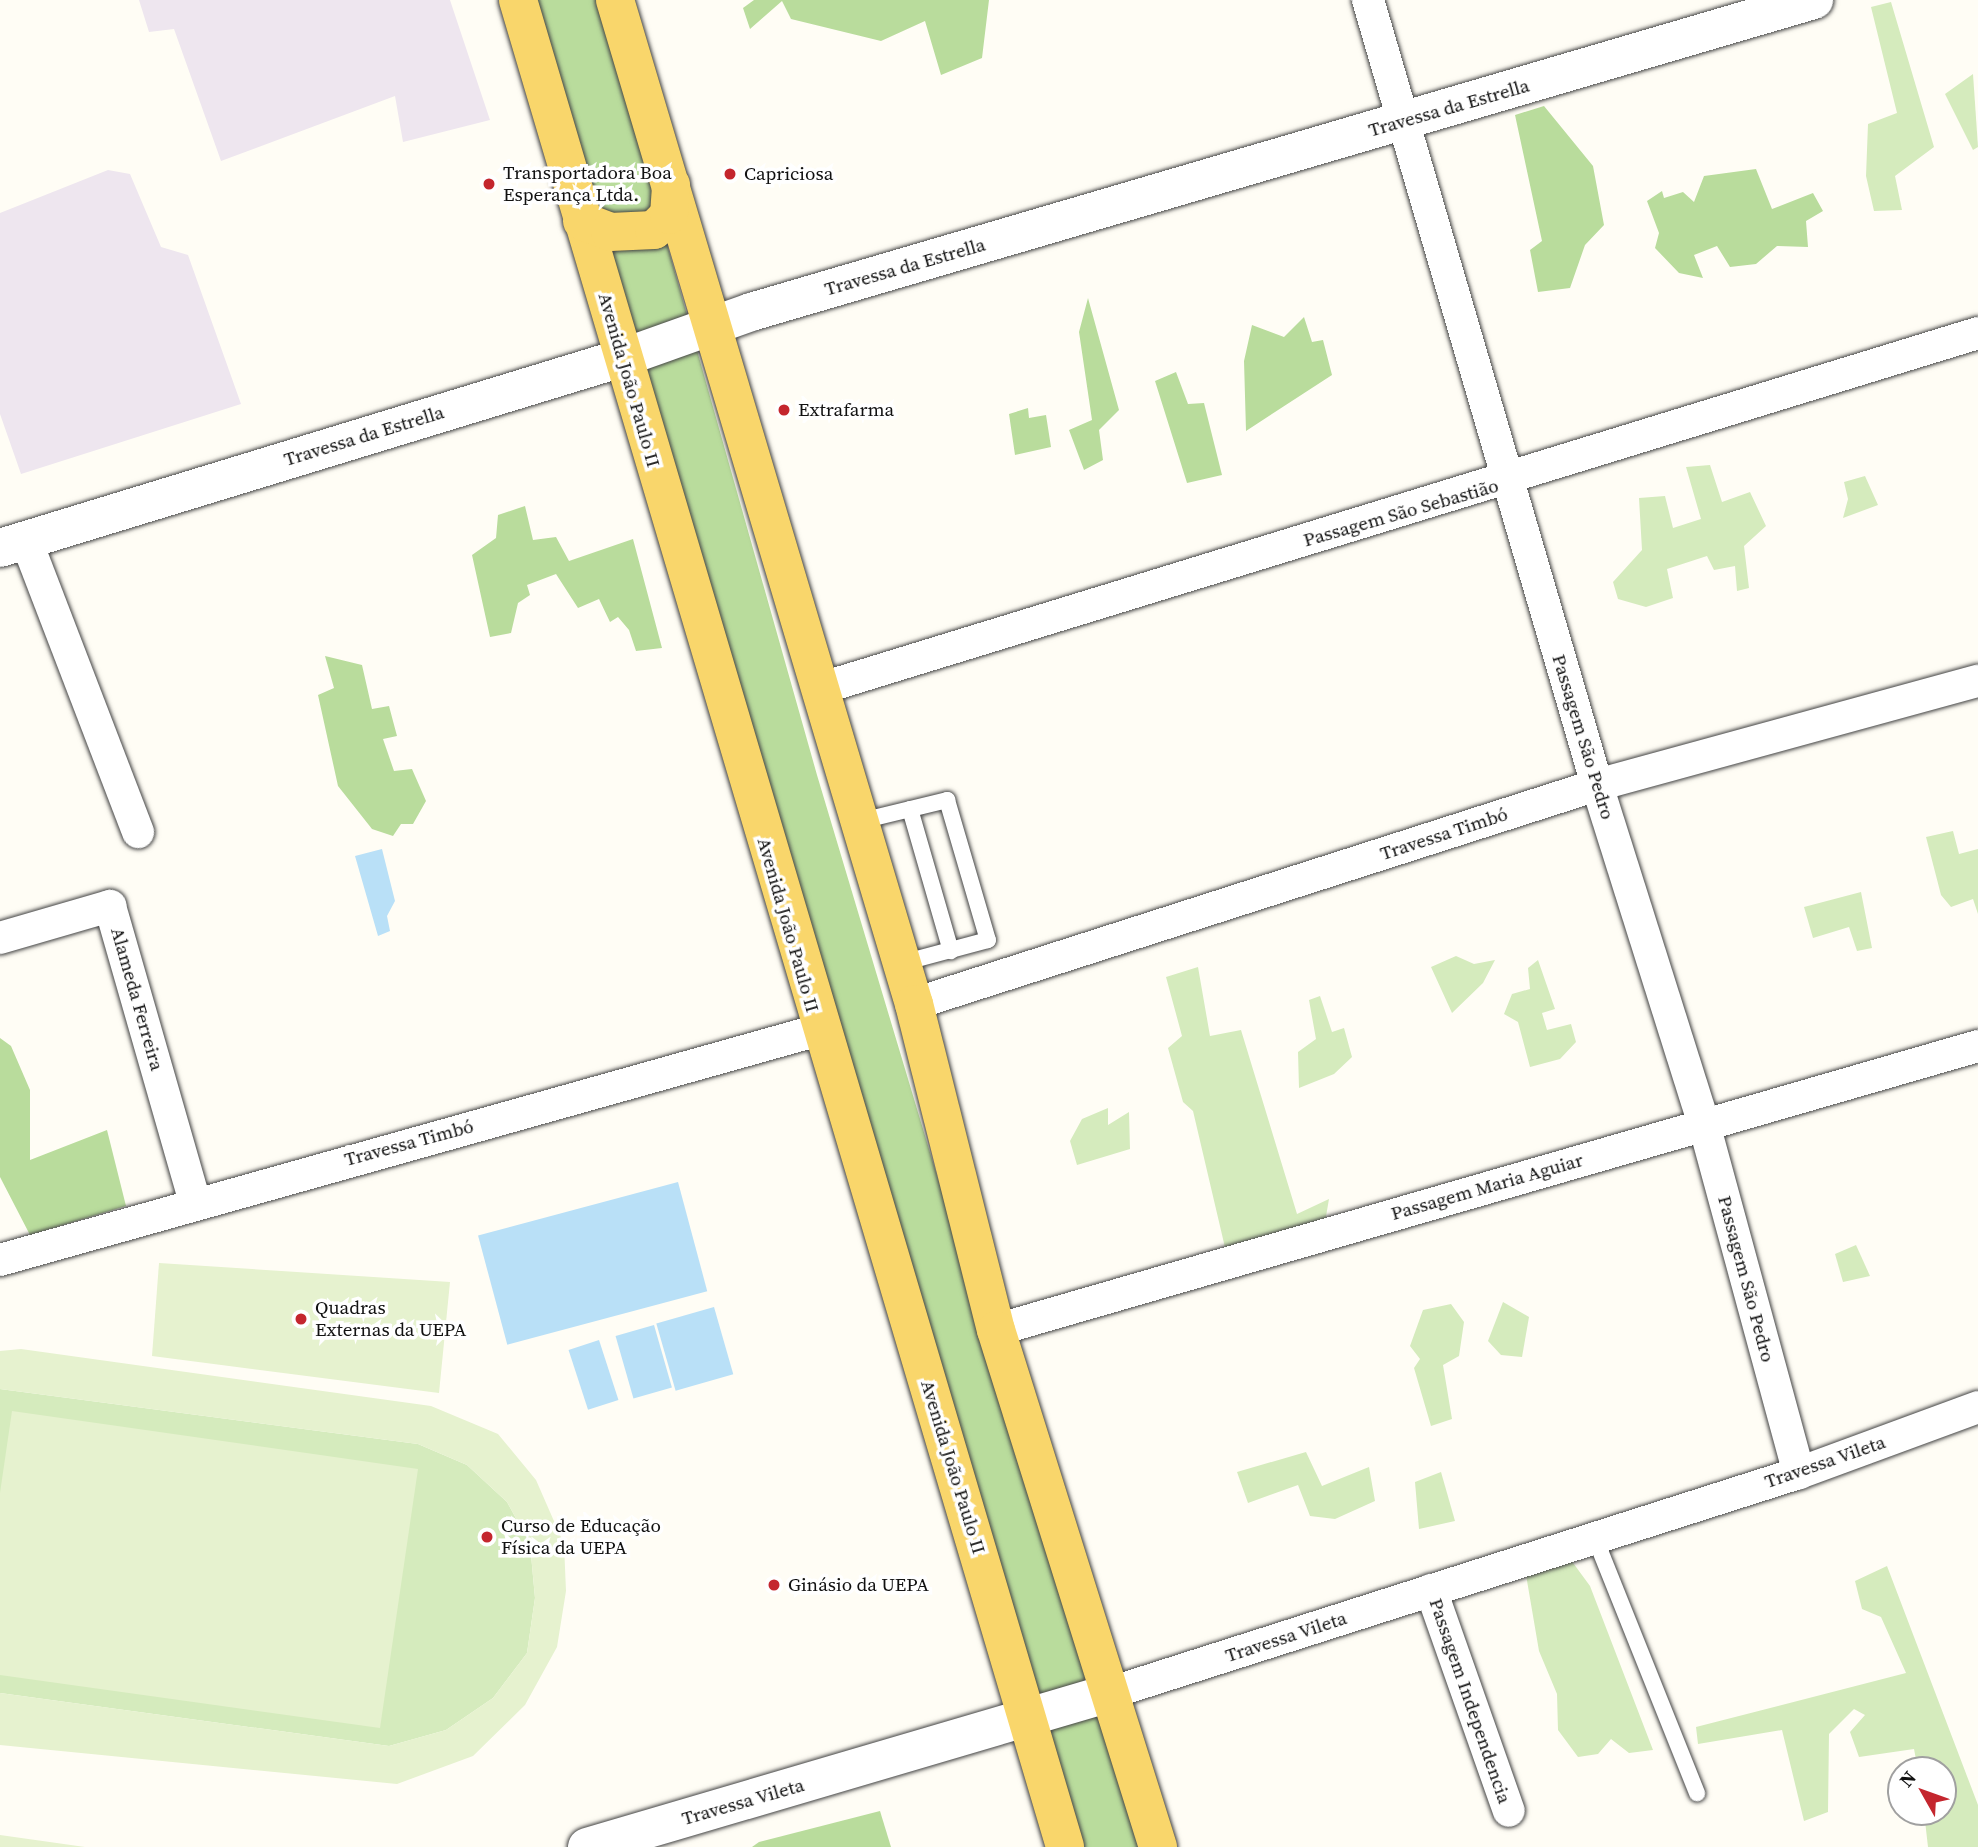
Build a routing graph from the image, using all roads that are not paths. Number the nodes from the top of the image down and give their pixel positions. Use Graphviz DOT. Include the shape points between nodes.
graph roads {
  1 [pos="518,0"];
  2 [pos="615,0"];
  3 [pos="1368,0"];
  4 [pos="1814,0"];
  5 [pos="1401,123"];
  6 [pos="671,185"];
  7 [pos="582,221"];
  8 [pos="713,325"];
  9 [pos="1978,333"];
  10 [pos="622,358"];
  11 [pos="1507,482"];
  12 [pos="13,544"];
  13 [pos="1978,681"];
  14 [pos="821,688"];
  15 [pos="1597,785"];
  16 [pos="910,809"];
  17 [pos="861,821"];
  18 [pos="138,832"];
  19 [pos="0,938"];
  20 [pos="951,951"];
  21 [pos="902,963"];
  22 [pos="914,1004"];
  23 [pos="819,1030"];
  24 [pos="1978,1045"];
  25 [pos="1704,1124"];
  26 [pos="195,1202"];
  27 [pos="0,1260"];
  28 [pos="996,1330"];
  29 [pos="1978,1407"];
  30 [pos="1799,1473"];
  31 [pos="1595,1538"];
  32 [pos="1431,1590"];
  33 [pos="1110,1693"];
  34 [pos="1029,1719"];
  35 [pos="1697,1793"];
  36 [pos="1509,1811"];
  37 [pos="587,1847"];
  38 [pos="1065,1847"];
  39 [pos="1158,1847"];
  1 -- 7 [label="main road, Avenida João Paulo II"];
  2 -- 6 [label="main road"];
  3 -- 5 [label="street, Passagem São Pedro"];
  4 -- 5 [label="street, Travessa da Estrella"];
  5 -- 8 [label="street, Travessa da Estrella"];
  5 -- 11 [label="street, Passagem São Pedro"];
  6 -- 7 [label="main road" via="669,215 654,230 610,232"];
  6 -- 8 [label="main road"];
  7 -- 10 [label="main road, Avenida João Paulo II"];
  8 -- 10 [label="street, Travessa da Estrella"];
  8 -- 14 [label="main road"];
  9 -- 11 [label="street, Passagem São Sebastião"];
  10 -- 12 [label="street, Travessa da Estrella"];
  10 -- 23 [label="main road, Avenida João Paulo II"];
  11 -- 14 [label="street, Passagem São Sebastião"];
  11 -- 15 [label="street, Passagem São Pedro"];
  12 -- 18 [label="street"];
  13 -- 15 [label="street, Travessa Timbó"];
  14 -- 17 [label="main road"];
  15 -- 22 [label="street, Travessa Timbó"];
  15 -- 25 [label="street, Passagem São Pedro"];
  16 -- 17 [label="lane"];
  16 -- 20 [label="lane"];
  16 -- 20 [label="lane" via="947,800 988,940"];
  17 -- 21 [label="main road"];
  19 -- 26 [label="street, Alameda Ferreira" via="110,906"];
  20 -- 21 [label="lane"];
  21 -- 22 [label="main road"];
  22 -- 28 [label="main road"];
  23 -- 26 [label="street, Travessa Timbó"];
  23 -- 34 [label="main road, Avenida João Paulo II"];
  24 -- 25 [label="street, Passagem Maria Aguiar"];
  25 -- 28 [label="street, Passagem Maria Aguiar"];
  25 -- 30 [label="street, Passagem São Pedro"];
  26 -- 27 [label="street, Travessa Timbó"];
  28 -- 33 [label="main road"];
  29 -- 30 [label="street, Travessa Vileta"];
  30 -- 31 [label="street, Travessa Vileta"];
  31 -- 32 [label="street, Travessa Vileta"];
  31 -- 35 [label="lane"];
  32 -- 33 [label="street, Travessa Vileta"];
  32 -- 36 [label="street, Passagem Independencia"];
  33 -- 34 [label="street, Travessa Vileta"];
  33 -- 39 [label="main road"];
  34 -- 37 [label="street, Travessa Vileta"];
  34 -- 38 [label="main road, Avenida João Paulo II"];
}
